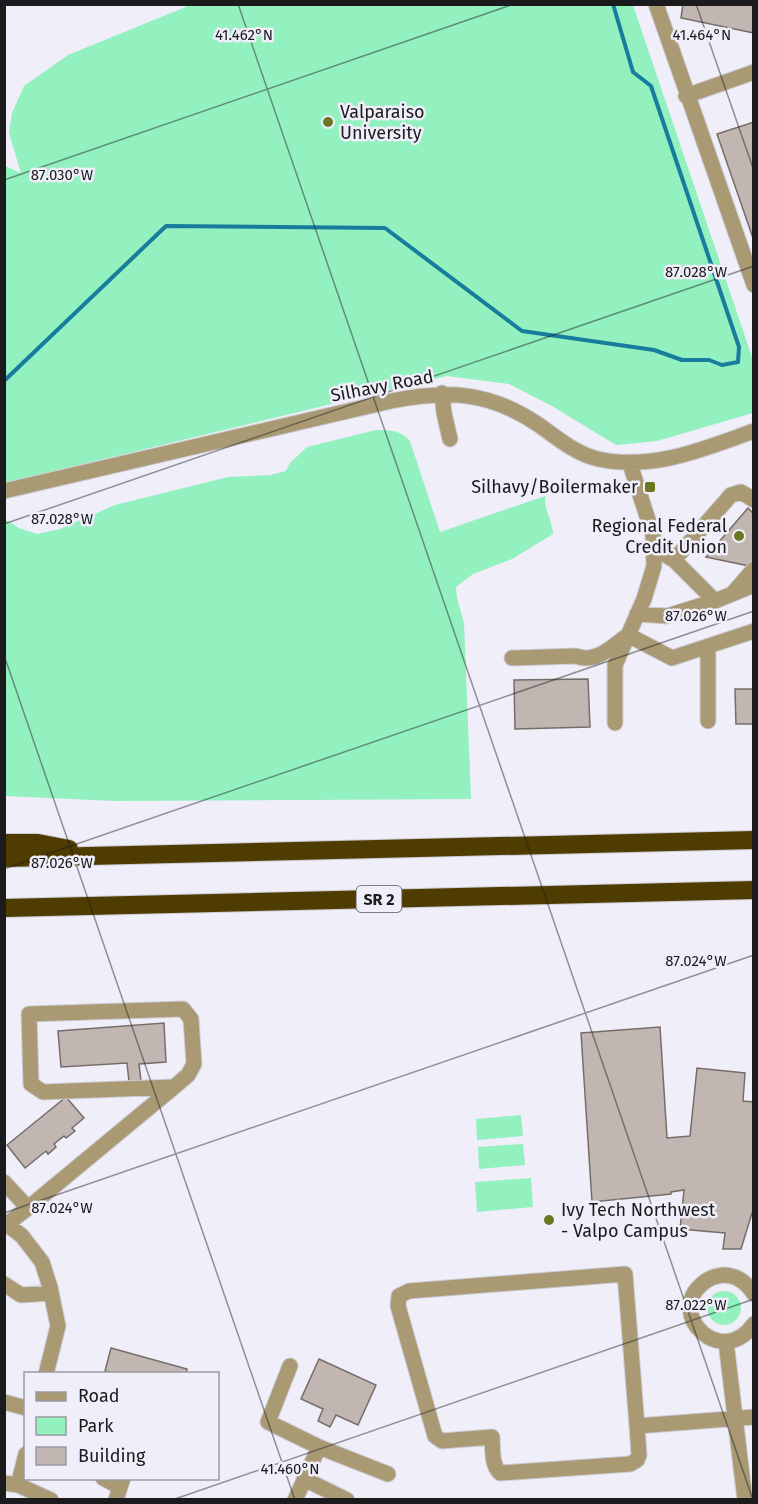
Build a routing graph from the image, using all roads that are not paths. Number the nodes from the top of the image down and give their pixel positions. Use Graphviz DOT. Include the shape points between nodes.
graph roads {
  1 [pos="656,4"];
  2 [pos="753,72"];
  3 [pos="686,96"];
  4 [pos="753,285"];
  5 [pos="442,393"];
  6 [pos="753,431"];
  7 [pos="450,439"];
  8 [pos="630,464"];
  9 [pos="4,492"];
  10 [pos="753,500"];
  11 [pos="654,551"];
  12 [pos="674,560"];
  13 [pos="753,570"];
  14 [pos="753,585"];
  15 [pos="732,594"];
  16 [pos="715,601"];
  17 [pos="637,614"];
  18 [pos="753,631"];
  19 [pos="628,635"];
  20 [pos="708,646"];
  21 [pos="512,658"];
  22 [pos="708,721"];
  23 [pos="615,723"];
  24 [pos="753,840"];
  25 [pos="4,843"];
  26 [pos="103,855"];
  27 [pos="4,858"];
  28 [pos="753,890"];
  29 [pos="4,908"];
  30 [pos="174,1087"];
  31 [pos="4,1182"];
  32 [pos="28,1208"];
  33 [pos="6,1223"];
  34 [pos="4,1284"];
  35 [pos="51,1293"];
  36 [pos="753,1294"];
  37 [pos="753,1324"];
  38 [pos="726,1342"];
  39 [pos="290,1366"];
  40 [pos="46,1372"];
  41 [pos="4,1402"];
  42 [pos="24,1407"];
  43 [pos="753,1418"];
  44 [pos="735,1419"];
  45 [pos="637,1426"];
  46 [pos="319,1447"];
  47 [pos="24,1458"];
  48 [pos="388,1474"];
  49 [pos="304,1479"];
  50 [pos="105,1480"];
  51 [pos="11,1484"];
  52 [pos="120,1488"];
  53 [pos="51,1500"];
  54 [pos="295,1500"];
  55 [pos="347,1500"];
  56 [pos="745,1500"];
  1 -- 3 [label="street"];
  2 -- 3 [label="street"];
  3 -- 4 [label="street"];
  5 -- 7 [label="street"];
  5 -- 8 [label="street, Silhavy Road" via="508,407 575,450 597,459"];
  5 -- 9 [label="street, Silhavy Road" via="391,401"];
  6 -- 8 [label="street, Silhavy Road" via="678,456"];
  8 -- 11 [label="street" via="649,521"];
  10 -- 12 [label="street" via="741,492 731,495"];
  11 -- 12 [label="street"];
  11 -- 17 [label="street" via="654,566"];
  12 -- 16 [label="street"];
  13 -- 15 [label="street"];
  14 -- 15 [label="street"];
  15 -- 16 [label="street"];
  16 -- 17 [label="street" via="667,616"];
  17 -- 19 [label="street"];
  18 -- 20 [label="street"];
  19 -- 20 [label="street" via="672,658"];
  19 -- 21 [label="street" via="599,656 585,660 576,656"];
  19 -- 23 [label="street" via="615,665"];
  20 -- 22 [label="street"];
  24 -- 26 [label="highway"];
  25 -- 26 [label="highway" via="38,843"];
  26 -- 27 [label="highway"];
  28 -- 29 [label="highway, SR 2"];
  30 -- 30 [label="street" via="194,1064 191,1019 183,1009 29,1014 31,1084 43,1092"];
  30 -- 32 [label="street"];
  31 -- 32 [label="street"];
  32 -- 33 [label="street"];
  33 -- 35 [label="street" via="42,1262"];
  34 -- 35 [label="street" via="21,1295"];
  35 -- 40 [label="street" via="58,1326"];
  36 -- 38 [label="street" via="746,1284 727,1275 706,1280 698,1287 690,1306 696,1328 714,1341"];
  37 -- 38 [label="street" via="737,1340"];
  38 -- 44 [label="street"];
  39 -- 46 [label="street" via="268,1422"];
  41 -- 42 [label="street"];
  43 -- 44 [label="street"];
  44 -- 45 [label="street"];
  44 -- 56 [label="street"];
  45 -- 45 [label="street" via="639,1455 630,1464 500,1473 494,1461 492,1437 442,1441 435,1436 398,1306 399,1296 409,1291 625,1274"];
  46 -- 48 [label="street"];
  46 -- 49 [label="street"];
  47 -- 51 [label="street"];
  49 -- 54 [label="street"];
  49 -- 55 [label="street"];
  50 -- 52 [label="street"];
  51 -- 53 [label="street"];
}
